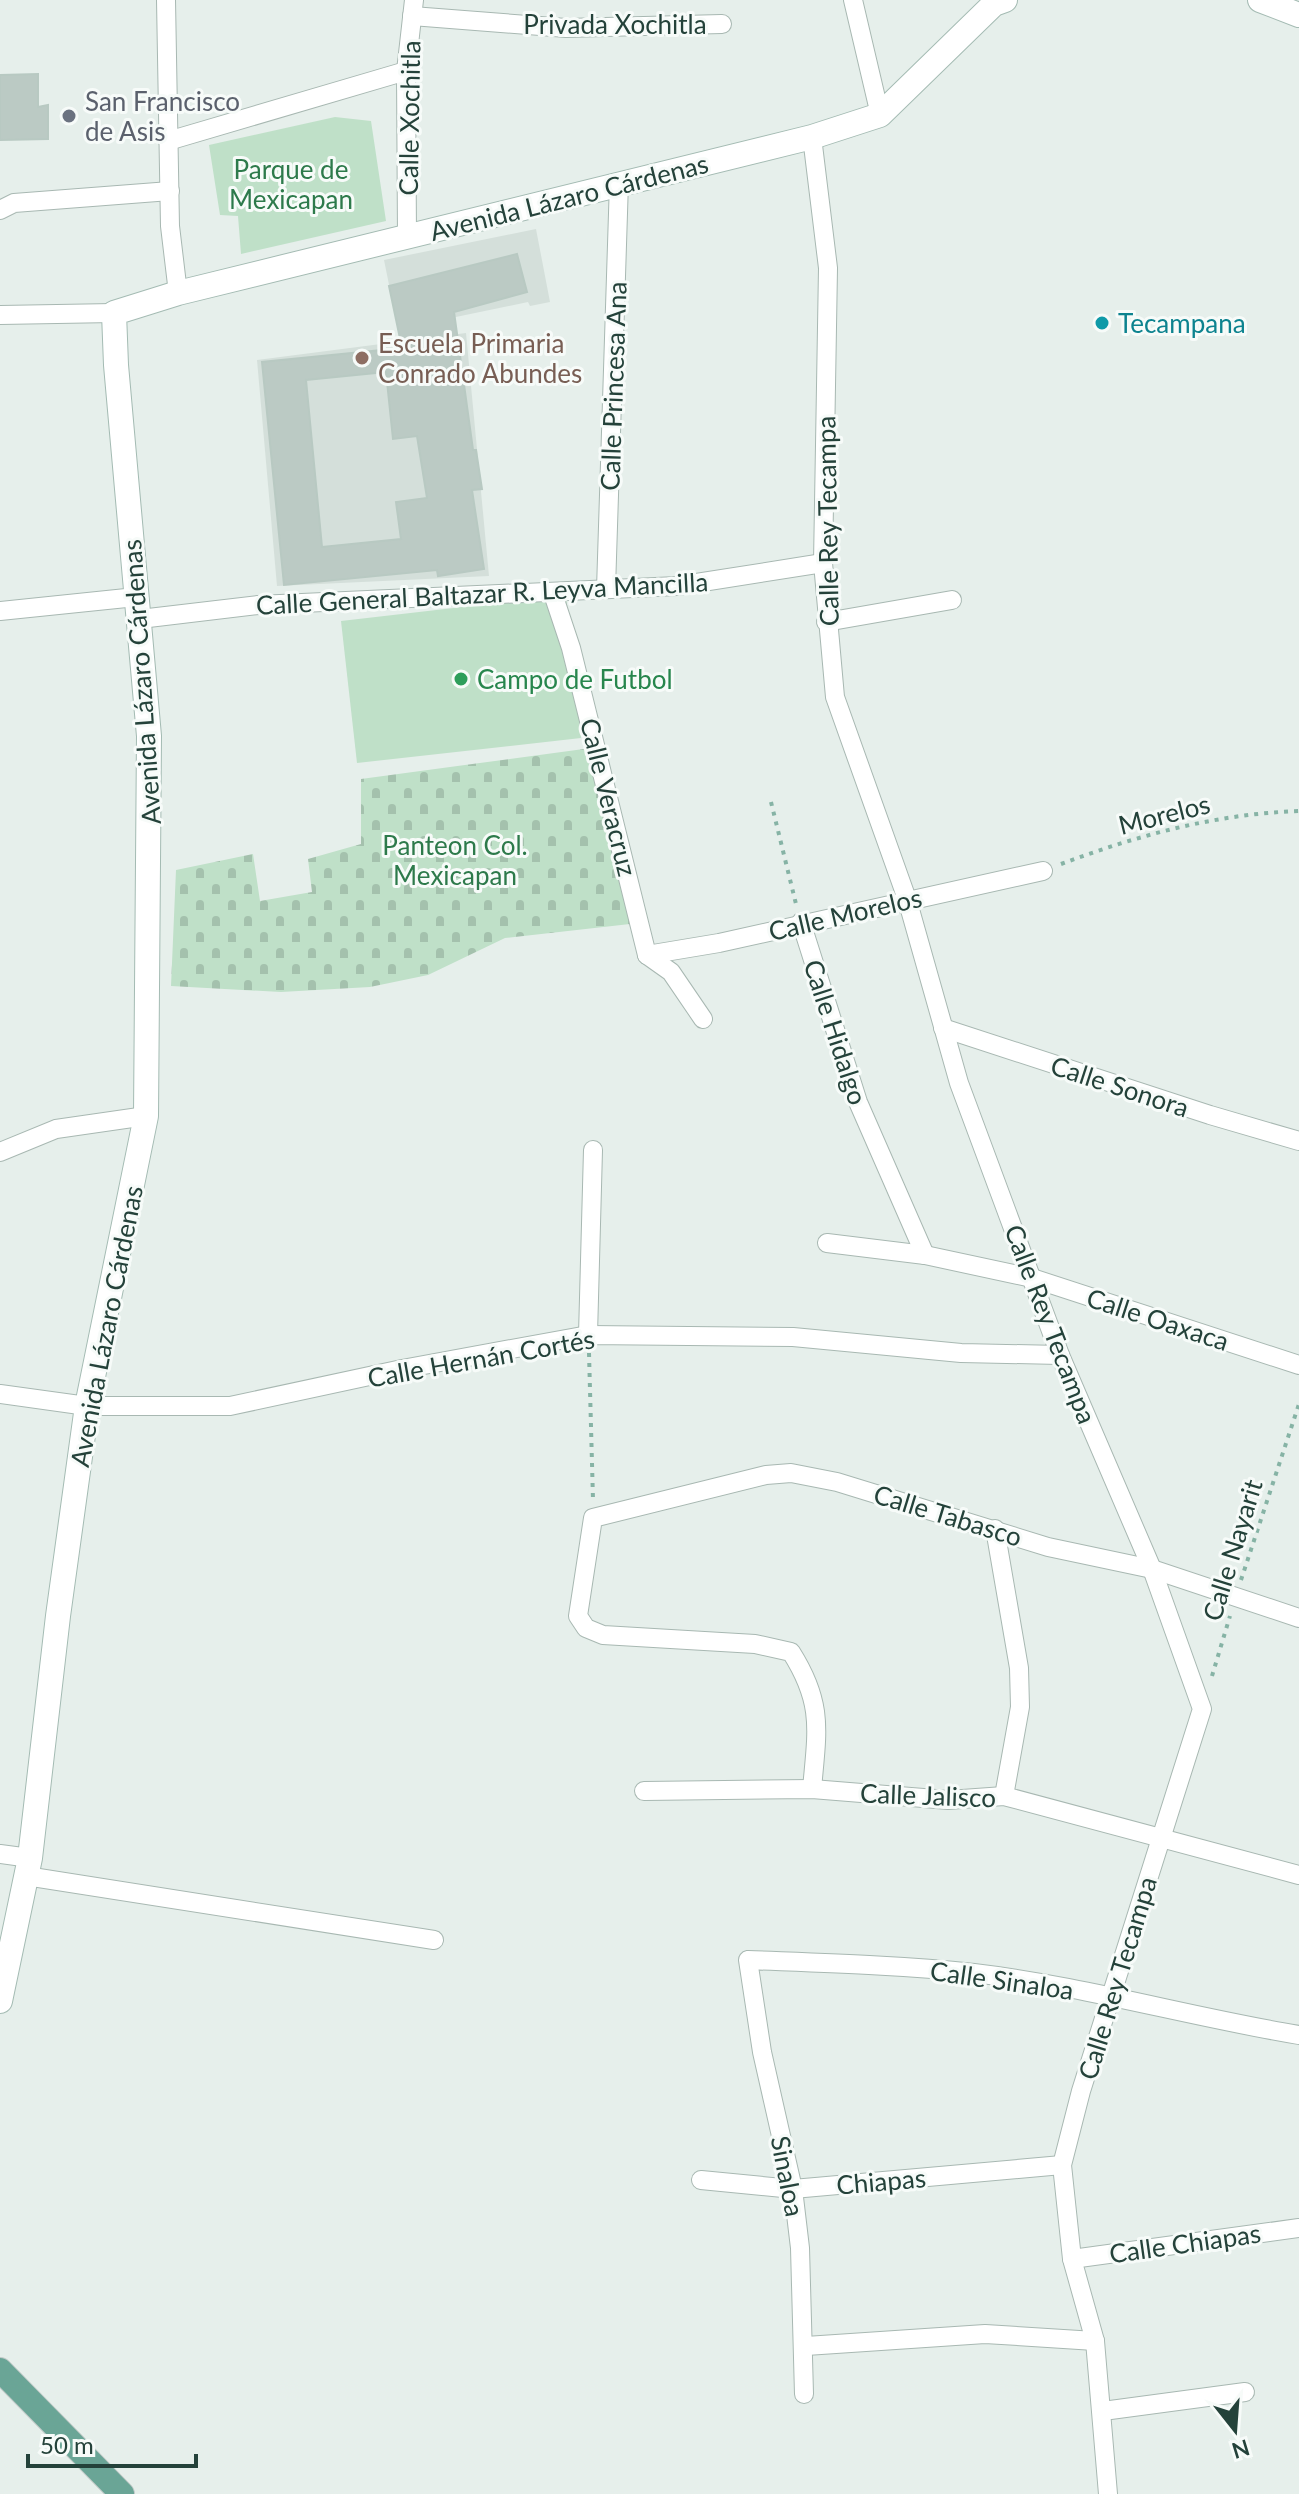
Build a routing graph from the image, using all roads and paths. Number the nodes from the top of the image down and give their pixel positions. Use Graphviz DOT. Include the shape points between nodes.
graph roads {
  1 [pos="166,0"];
  2 [pos="853,0"];
  3 [pos="1260,0"];
  4 [pos="1000,1"];
  5 [pos="413,8"];
  6 [pos="1299,15"];
  7 [pos="722,24"];
  8 [pos="406,71"];
  9 [pos="880,115"];
  10 [pos="812,137"];
  11 [pos="168,141"];
  12 [pos="619,182"];
  13 [pos="170,191"];
  14 [pos="0,210"];
  15 [pos="407,237"];
  16 [pos="178,293"];
  17 [pos="114,313"];
  18 [pos="0,315"];
  19 [pos="823,563"];
  20 [pos="606,589"];
  21 [pos="553,594"];
  22 [pos="952,600"];
  23 [pos="138,608"];
  24 [pos="0,611"];
  25 [pos="826,622"];
  26 [pos="771,802"];
  27 [pos="1299,811"];
  28 [pos="1043,871"];
  29 [pos="907,899"];
  30 [pos="801,922"];
  31 [pos="647,955"];
  32 [pos="703,1019"];
  33 [pos="943,1028"];
  34 [pos="146,1116"];
  35 [pos="1299,1141"];
  36 [pos="593,1150"];
  37 [pos="0,1152"];
  38 [pos="827,1243"];
  39 [pos="925,1255"];
  40 [pos="1032,1278"];
  41 [pos="588,1335"];
  42 [pos="1060,1355"];
  43 [pos="1299,1365"];
  44 [pos="0,1394"];
  45 [pos="1299,1404"];
  46 [pos="87,1406"];
  47 [pos="593,1518"];
  48 [pos="995,1529"];
  49 [pos="1152,1569"];
  50 [pos="1235,1597"];
  51 [pos="1299,1618"];
  52 [pos="1202,1709"];
  53 [pos="812,1789"];
  54 [pos="644,1791"];
  55 [pos="1004,1796"];
  56 [pos="1161,1836"];
  57 [pos="0,1854"];
  58 [pos="28,1867"];
  59 [pos="1299,1875"];
  60 [pos="434,1940"];
  61 [pos="748,1960"];
  62 [pos="1114,1996"];
  63 [pos="0,2001"];
  64 [pos="1299,2035"];
  65 [pos="1062,2165"];
  66 [pos="701,2180"];
  67 [pos="793,2189"];
  68 [pos="1299,2228"];
  69 [pos="1072,2259"];
  70 [pos="1095,2341"];
  71 [pos="806,2346"];
  72 [pos="0,2370"];
  73 [pos="1245,2392"];
  74 [pos="804,2394"];
  75 [pos="1103,2411"];
  76 [pos="122,2494"];
  77 [pos="1108,2494"];
  1 -- 11 [label="street"];
  2 -- 9 [label="street"];
  3 -- 6 [label="main road"];
  4 -- 9 [label="main road, Avenida Lázaro Cárdenas"];
  5 -- 7 [label="street, Privada Xochitla" via="566,28"];
  5 -- 8 [label="street, Calle Xochitla"];
  8 -- 11 [label="street"];
  8 -- 15 [label="street, Calle Xochitla"];
  9 -- 10 [label="main road, Avenida Lázaro Cárdenas"];
  10 -- 12 [label="main road, Avenida Lázaro Cárdenas"];
  10 -- 19 [label="street, Calle Rey Tecampa" via="828,268"];
  11 -- 13 [label="street"];
  12 -- 15 [label="main road, Avenida Lázaro Cárdenas"];
  12 -- 20 [label="street, Calle Princesa Ana"];
  13 -- 14 [label="street" via="14,203"];
  13 -- 16 [label="street"];
  15 -- 16 [label="main road, Avenida Lázaro Cárdenas"];
  16 -- 17 [label="main road, Avenida Lázaro Cárdenas"];
  17 -- 18 [label="street"];
  17 -- 23 [label="main road, Avenida Lázaro Cárdenas"];
  19 -- 20 [label="street, Calle General Baltazar R. Leyva Mancilla" via="677,586"];
  19 -- 25 [label="street, Calle Rey Tecampa"];
  20 -- 21 [label="street, Calle General Baltazar R. Leyva Mancilla"];
  21 -- 23 [label="street, Calle General Baltazar R. Leyva Mancilla"];
  21 -- 31 [label="street, Calle Veracruz"];
  22 -- 25 [label="street"];
  23 -- 24 [label="street, Calle General Baltazar R. Leyva Mancilla"];
  23 -- 34 [label="main road, Avenida Lázaro Cárdenas" via="151,832"];
  25 -- 29 [label="street, Calle Rey Tecampa" via="835,697"];
  26 -- 30 [label="path"];
  27 -- 28 [label="path, Morelos" via="1242,813 1134,837"];
  28 -- 29 [label="street, Calle Morelos"];
  29 -- 30 [label="street, Calle Morelos"];
  29 -- 33 [label="street, Calle Rey Tecampa"];
  30 -- 31 [label="street, Calle Morelos"];
  30 -- 39 [label="street, Calle Hidalgo" via="858,1102"];
  31 -- 32 [label="street" via="671,972"];
  33 -- 35 [label="street, Calle Sonora"];
  33 -- 40 [label="street, Calle Rey Tecampa"];
  34 -- 37 [label="street" via="56,1129"];
  34 -- 46 [label="main road, Avenida Lázaro Cárdenas"];
  36 -- 41 [label="street"];
  38 -- 39 [label="street, Calle Oaxaca"];
  39 -- 40 [label="street, Calle Oaxaca"];
  40 -- 42 [label="street, Calle Rey Tecampa"];
  40 -- 43 [label="street, Calle Oaxaca"];
  41 -- 42 [label="street, Calle Hernán Cortés" via="793,1337 961,1353"];
  41 -- 46 [label="street, Calle Hernán Cortés" via="230,1406"];
  41 -- 47 [label="path"];
  42 -- 49 [label="street, Calle Rey Tecampa"];
  44 -- 46 [label="street, Calle Hernán Cortés"];
  45 -- 50 [label="path, Calle Nayarit"];
  46 -- 58 [label="main road, Avenida Lázaro Cárdenas"];
  47 -- 48 [label="street, Calle Tabasco" via="791,1473"];
  47 -- 53 [label="street" via="578,1616 586,1628 603,1635 755,1644 791,1652 810,1682 818,1721"];
  48 -- 49 [label="street, Calle Tabasco" via="1048,1547"];
  48 -- 55 [label="street" via="1019,1668 1020,1707"];
  49 -- 50 [label="street, Calle Tabasco"];
  49 -- 52 [label="street, Calle Rey Tecampa"];
  50 -- 51 [label="street, Calle Tabasco"];
  50 -- 52 [label="path, Calle Nayarit"];
  52 -- 56 [label="street, Calle Rey Tecampa"];
  53 -- 54 [label="street, Calle Jalisco"];
  53 -- 55 [label="street, Calle Jalisco" via="948,1800"];
  55 -- 56 [label="street, Calle Jalisco"];
  56 -- 59 [label="street, Calle Jalisco"];
  56 -- 62 [label="street, Calle Rey Tecampa"];
  57 -- 58 [label="street"];
  58 -- 60 [label="street"];
  58 -- 63 [label="main road, Avenida Lázaro Cárdenas"];
  61 -- 62 [label="street, Calle Sinaloa" via="975,1973"];
  61 -- 67 [label="street, Sinaloa" via="762,2052"];
  62 -- 64 [label="street, Calle Sinaloa"];
  62 -- 65 [label="street, Calle Rey Tecampa"];
  65 -- 67 [label="street, Chiapas"];
  65 -- 69 [label="street, Calle Rey Tecampa"];
  66 -- 67 [label="street, Chiapas"];
  67 -- 71 [label="street, Sinaloa"];
  68 -- 69 [label="street, Calle Chiapas"];
  69 -- 70 [label="street, Calle Rey Tecampa"];
  70 -- 71 [label="street" via="985,2334"];
  70 -- 75 [label="street, Calle Rey Tecampa"];
  71 -- 74 [label="street, Sinaloa"];
  72 -- 76 [label="main road"];
  73 -- 75 [label="street"];
  75 -- 77 [label="street, Calle Rey Tecampa"];
}
